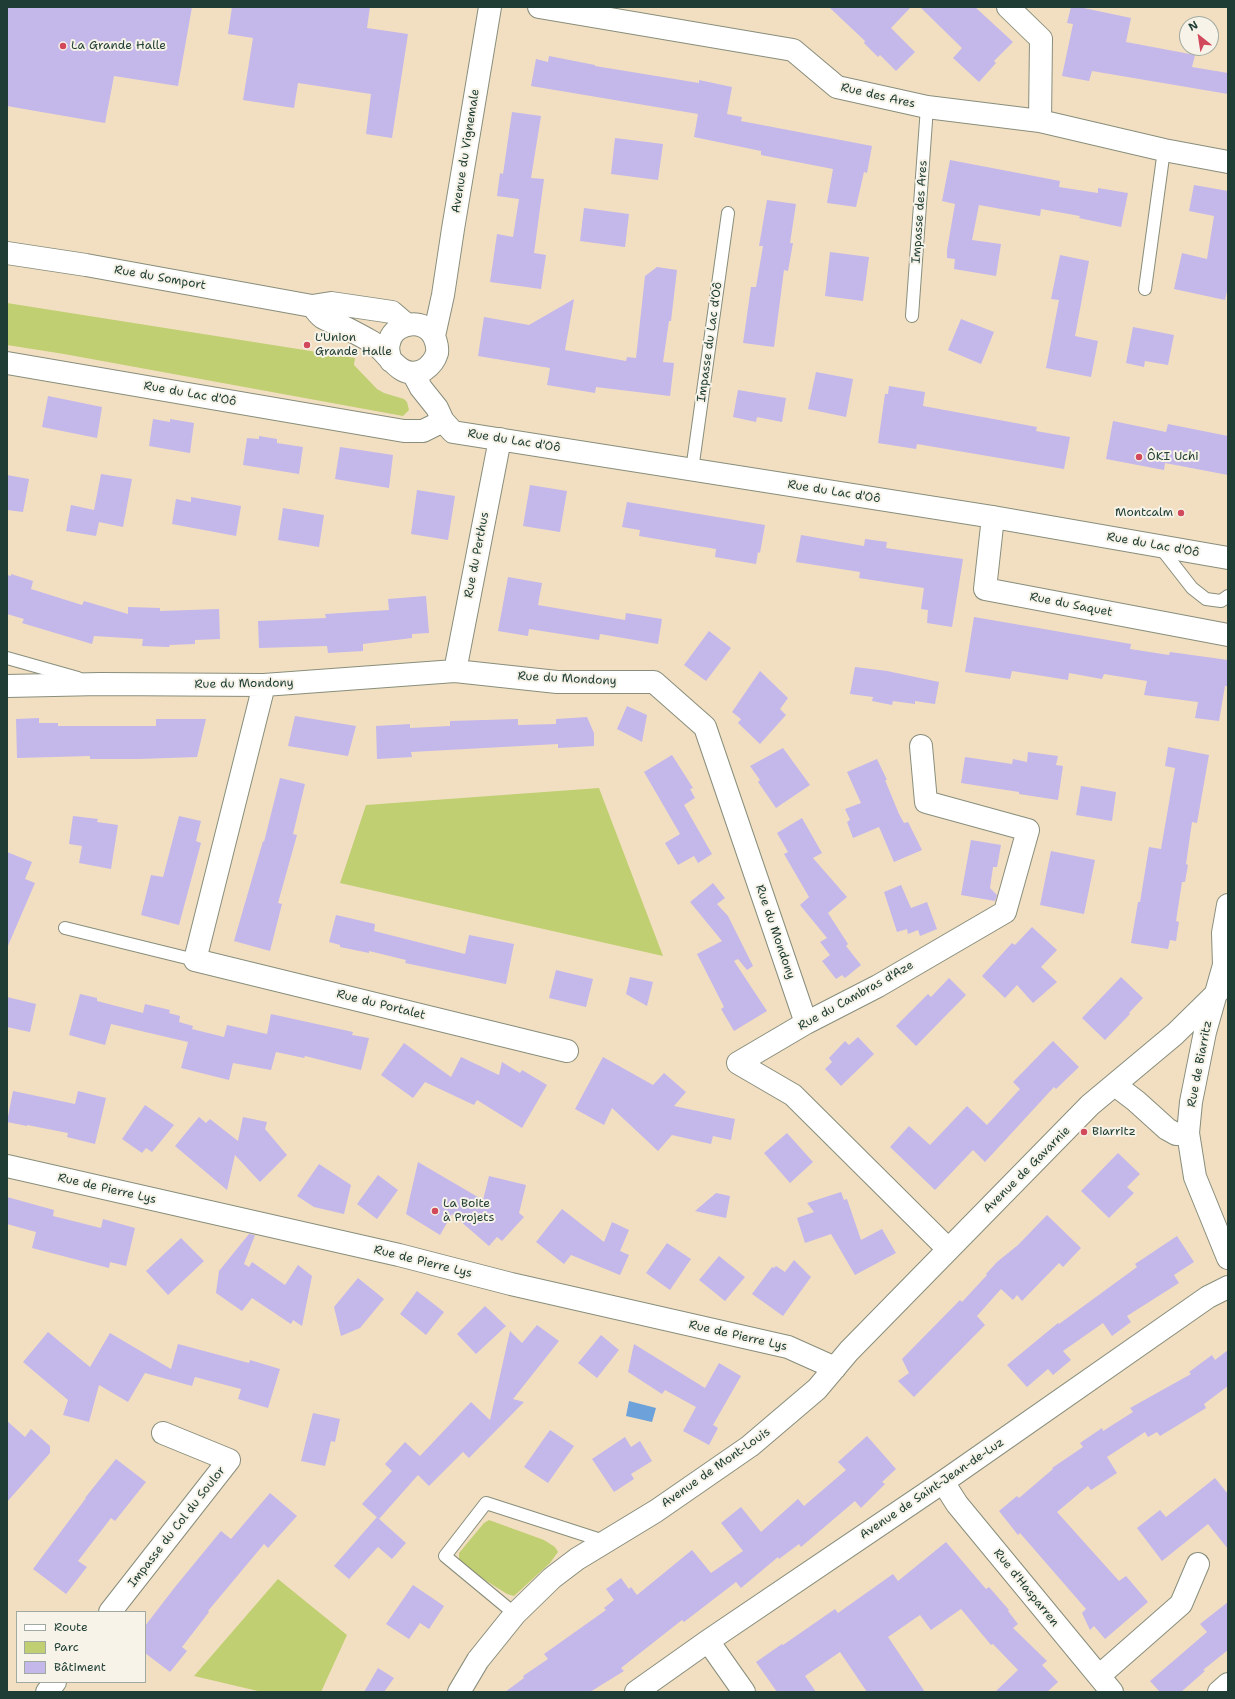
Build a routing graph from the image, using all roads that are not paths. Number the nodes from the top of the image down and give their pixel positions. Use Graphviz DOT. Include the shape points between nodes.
graph roads {
  1 [pos="490,7"];
  2 [pos="539,7"];
  3 [pos="1008,7"];
  4 [pos="927,107"];
  5 [pos="1040,121"];
  6 [pos="1164,150"];
  7 [pos="1228,162"];
  8 [pos="728,214"];
  9 [pos="7,253"];
  10 [pos="1145,289"];
  11 [pos="312,306"];
  12 [pos="912,316"];
  13 [pos="419,328"];
  14 [pos="391,361"];
  15 [pos="433,362"];
  16 [pos="7,363"];
  17 [pos="413,373"];
  18 [pos="440,414"];
  19 [pos="500,439"];
  20 [pos="692,470"];
  21 [pos="993,517"];
  22 [pos="1160,547"];
  23 [pos="1228,558"];
  24 [pos="1228,596"];
  25 [pos="1228,635"];
  26 [pos="7,658"];
  27 [pos="455,671"];
  28 [pos="100,684"];
  29 [pos="264,685"];
  30 [pos="7,686"];
  31 [pos="921,746"];
  32 [pos="1228,905"];
  33 [pos="65,928"];
  34 [pos="195,960"];
  35 [pos="1221,988"];
  36 [pos="806,1023"];
  37 [pos="567,1051"];
  38 [pos="1114,1084"];
  39 [pos="1188,1133"];
  40 [pos="7,1166"];
  41 [pos="948,1249"];
  42 [pos="1228,1258"];
  43 [pos="1228,1287"];
  44 [pos="835,1368"];
  45 [pos="163,1433"];
  46 [pos="943,1482"];
  47 [pos="607,1542"];
  48 [pos="1198,1564"];
  49 [pos="111,1611"];
  50 [pos="515,1614"];
  51 [pos="708,1641"];
  52 [pos="54,1683"];
  53 [pos="1106,1684"];
  54 [pos="1228,1684"];
  55 [pos="47,1692"];
  56 [pos="459,1692"];
  57 [pos="636,1692"];
  58 [pos="744,1692"];
  59 [pos="1219,1692"];
  1 -- 13 [label="street, Avenue du Vignemale" via="444,295"];
  2 -- 4 [label="street, Rue des Ares" via="793,50 837,87"];
  3 -- 5 [label="street" via="1041,39"];
  4 -- 5 [label="street, Rue des Ares"];
  4 -- 12 [label="lane, Impasse des Ares"];
  5 -- 6 [label="street, Rue des Ares"];
  6 -- 7 [label="street, Rue des Ares"];
  6 -- 10 [label="lane"];
  8 -- 20 [label="lane, Impasse du Lac d'Oô"];
  9 -- 11 [label="street, Rue du Somport"];
  11 -- 13 [label="street, Rue du Somport" via="331,304 392,312"];
  11 -- 14 [label="street, Rue du Somport" via="322,316 374,343"];
  13 -- 14 [label="street" via="398,328 392,335 388,343"];
  13 -- 15 [label="street" via="437,349"];
  14 -- 17 [label="street" via="404,371"];
  15 -- 17 [label="street" via="428,368"];
  15 -- 18 [label="street"];
  16 -- 18 [label="street, Rue du Lac d'Oô" via="404,431 423,431"];
  17 -- 18 [label="street, Rue du Lac d'Oô" via="420,388"];
  18 -- 19 [label="street, Rue du Lac d'Oô" via="453,432"];
  19 -- 20 [label="street, Rue du Lac d'Oô"];
  19 -- 27 [label="street, Rue du Perthus"];
  20 -- 21 [label="street, Rue du Lac d'Oô"];
  21 -- 22 [label="street, Rue du Lac d'Oô"];
  21 -- 25 [label="street, Rue du Saquet" via="985,589"];
  22 -- 23 [label="street, Rue du Lac d'Oô"];
  22 -- 24 [label="lane" via="1192,588 1206,599 1221,601"];
  26 -- 28 [label="lane, Rue du Mondony"];
  27 -- 29 [label="street, Rue du Mondony"];
  27 -- 36 [label="street, Rue du Mondony" via="557,682 654,682 705,727"];
  28 -- 29 [label="street, Rue du Mondony"];
  28 -- 30 [label="street, Rue du Mondony"];
  29 -- 34 [label="street"];
  31 -- 36 [label="street, Rue du Cambras d'Aze" via="926,802 1028,830 1005,912 878,986"];
  32 -- 35 [label="street, Rue de Biarritz" via="1223,933 1224,965"];
  33 -- 34 [label="lane, Rue du Portalet"];
  34 -- 37 [label="street, Rue du Portalet"];
  35 -- 38 [label="street, Avenue de Gavarnie" via="1175,1034"];
  35 -- 39 [label="street, Rue de Biarritz" via="1197,1069"];
  36 -- 41 [label="street, Rue du Cambras d'Aze" via="738,1063 793,1095"];
  38 -- 39 [label="street" via="1168,1129 1176,1134"];
  38 -- 41 [label="street, Avenue de Gavarnie" via="1090,1104"];
  39 -- 42 [label="street, Rue de Biarritz" via="1195,1176"];
  40 -- 44 [label="street, Rue de Pierre Lys" via="788,1347"];
  41 -- 44 [label="street, Avenue de Gavarnie"];
  43 -- 46 [label="street, Avenue de Saint-Jean-de-Luz" via="1208,1296"];
  44 -- 47 [label="street, Avenue de Mont-Louis" via="817,1389 750,1446"];
  45 -- 49 [label="street, Impasse du Col du Soulor" via="229,1460"];
  46 -- 51 [label="street, Avenue de Saint-Jean-de-Luz"];
  46 -- 53 [label="street, Rue d'Hasparren" via="957,1504"];
  47 -- 50 [label="street, Avenue de Mont-Louis" via="552,1578"];
  47 -- 50 [label="lane" via="486,1503 445,1556"];
  48 -- 53 [label="street" via="1181,1604"];
  50 -- 56 [label="street, Avenue de Mont-Louis" via="478,1660"];
  51 -- 57 [label="street, Avenue de Saint-Jean-de-Luz"];
  51 -- 58 [label="street"];
  52 -- 55 [label="street"];
  54 -- 59 [label="street"];
}
